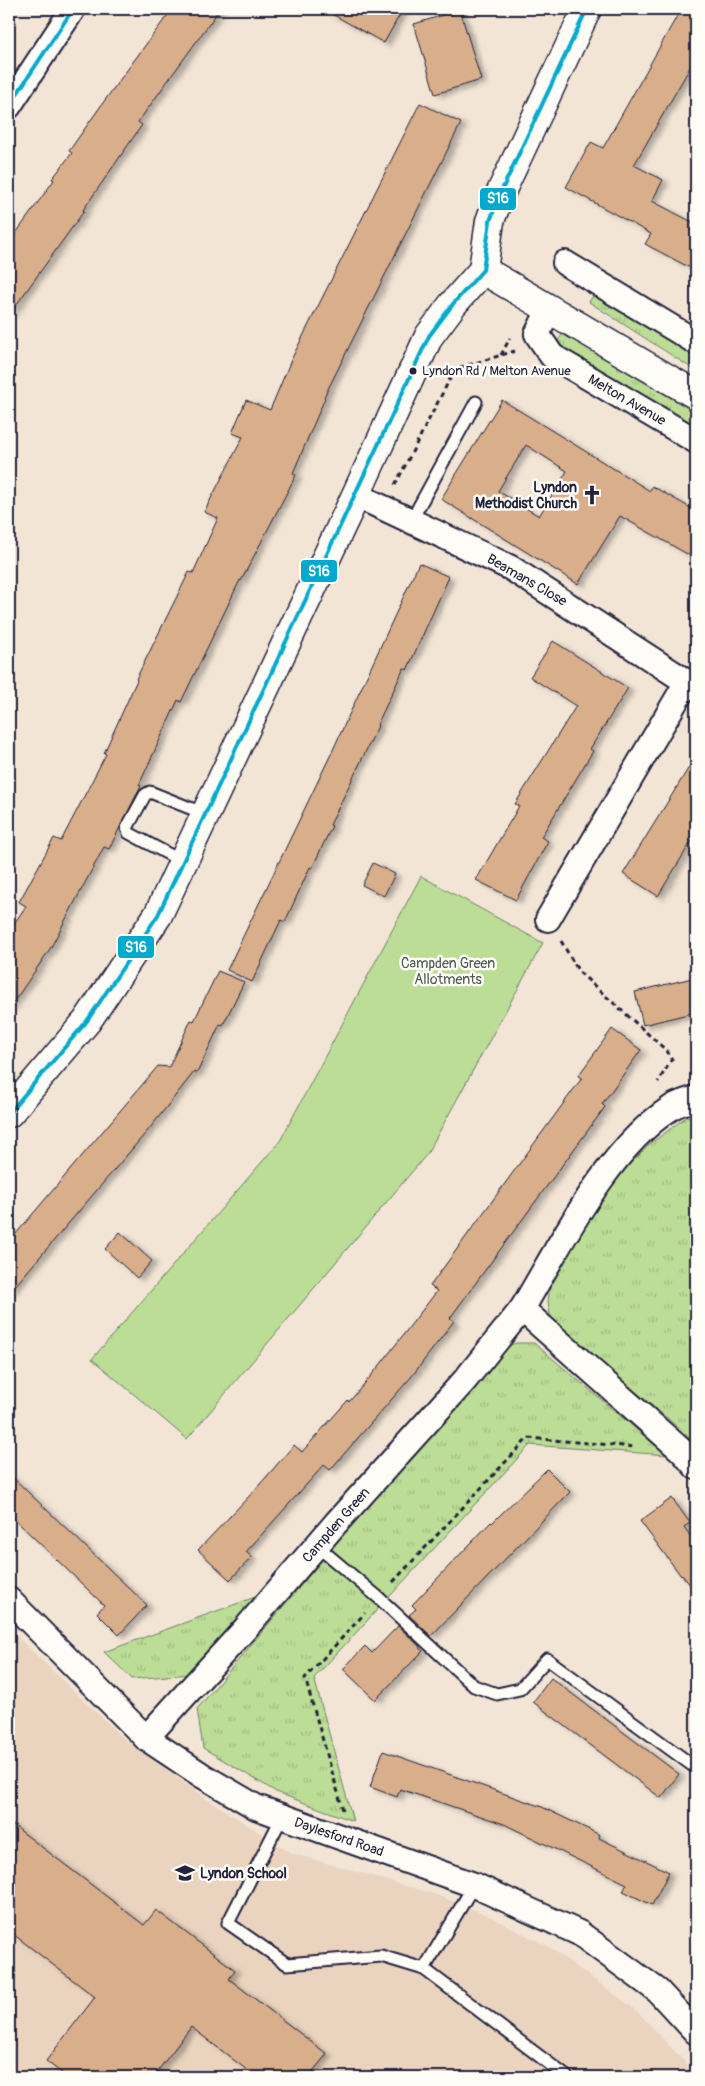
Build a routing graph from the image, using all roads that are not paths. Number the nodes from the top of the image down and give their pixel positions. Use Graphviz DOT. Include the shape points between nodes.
graph roads {
  1 [pos="74,9"];
  2 [pos="587,9"];
  3 [pos="9,106"];
  4 [pos="565,262"];
  5 [pos="483,270"];
  6 [pos="549,310"];
  7 [pos="696,342"];
  8 [pos="696,394"];
  9 [pos="476,402"];
  10 [pos="696,441"];
  11 [pos="356,495"];
  12 [pos="411,521"];
  13 [pos="692,685"];
  14 [pos="205,814"];
  15 [pos="183,862"];
  16 [pos="548,919"];
  17 [pos="696,1098"];
  18 [pos="9,1113"];
  19 [pos="522,1309"];
  20 [pos="689,1459"];
  21 [pos="317,1546"];
  22 [pos="9,1600"];
  23 [pos="146,1738"];
  24 [pos="696,1768"];
  25 [pos="282,1817"];
  26 [pos="474,1885"];
  27 [pos="424,1969"];
  28 [pos="696,2032"];
  29 [pos="567,2077"];
  1 -- 3 [label="street"];
  2 -- 5 [label="street" via="500,194 490,220"];
  4 -- 7 [label="street"];
  5 -- 6 [label="street"];
  5 -- 11 [label="street" via="429,336"];
  6 -- 8 [label="street"];
  6 -- 10 [label="street, Melton Avenue" via="537,334 552,356"];
  9 -- 12 [label="lane"];
  11 -- 12 [label="street, Beamans Close"];
  11 -- 14 [label="street"];
  12 -- 13 [label="street, Beamans Close" via="512,568"];
  13 -- 16 [label="street, Beamans Close"];
  14 -- 15 [label="street"];
  14 -- 15 [label="lane" via="150,792 145,795 127,828 129,833"];
  15 -- 18 [label="street" via="158,915 88,1021"];
  17 -- 19 [label="street, Campden Green" via="672,1107 639,1134 595,1187"];
  19 -- 20 [label="street"];
  19 -- 21 [label="street, Campden Green" via="465,1380"];
  21 -- 23 [label="street, Campden Green"];
  21 -- 24 [label="lane" via="474,1686 497,1694 520,1689 547,1659"];
  22 -- 23 [label="street, Daylesford Road"];
  23 -- 25 [label="street, Daylesford Road" via="256,1807"];
  25 -- 26 [label="street, Daylesford Road"];
  25 -- 27 [label="lane" via="228,1923 287,1964 381,1956"];
  26 -- 27 [label="lane"];
  26 -- 28 [label="street, Daylesford Road" via="579,1933 658,1991"];
  27 -- 29 [label="lane"];
}
